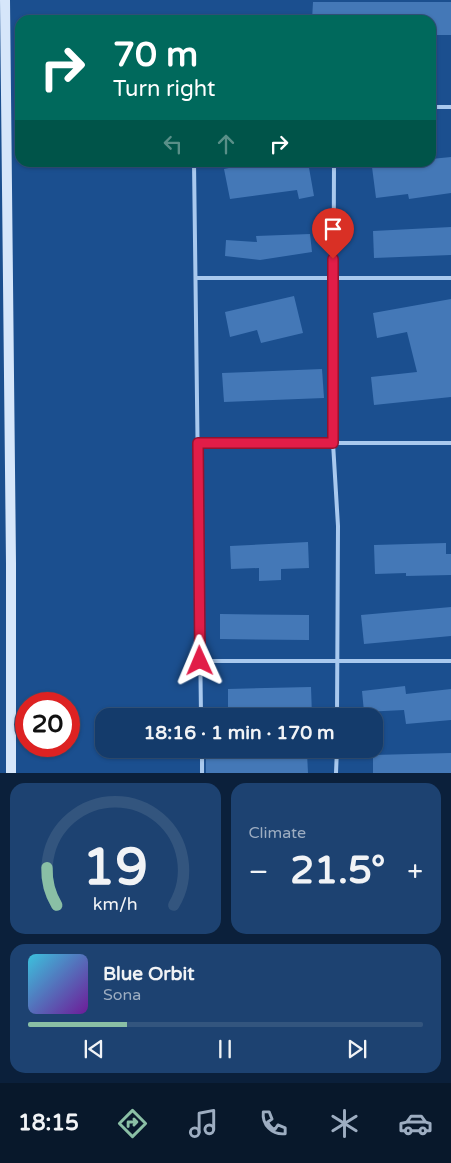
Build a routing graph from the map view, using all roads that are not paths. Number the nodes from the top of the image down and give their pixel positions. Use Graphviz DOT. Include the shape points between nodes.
graph roads {
  1 [pos="5,0"];
  2 [pos="436,106"];
  3 [pos="451,106"];
  4 [pos="194,167"];
  5 [pos="334,167"];
  6 [pos="196,278"];
  7 [pos="333,278"];
  8 [pos="451,278"];
  9 [pos="198,443"];
  10 [pos="333,443"];
  11 [pos="451,443"];
  12 [pos="337,660"];
  13 [pos="451,660"];
  14 [pos="200,661"];
  15 [pos="201,708"];
  16 [pos="337,708"];
  17 [pos="202,758"];
  18 [pos="337,758"];
  19 [pos="11,773"];
  20 [pos="202,773"];
  21 [pos="336,773"];
  1 -- 19 [label="street"];
  2 -- 3 [label="lane"];
  4 -- 6 [label="lane"];
  5 -- 7 [label="lane"];
  6 -- 7 [label="lane"];
  6 -- 9 [label="lane"];
  7 -- 8 [label="lane"];
  7 -- 10 [label="lane"];
  9 -- 10 [label="lane"];
  9 -- 14 [label="lane"];
  10 -- 11 [label="lane"];
  10 -- 12 [label="lane" via="338,526"];
  12 -- 13 [label="lane"];
  12 -- 14 [label="lane"];
  12 -- 16 [label="lane"];
  14 -- 15 [label="lane"];
  17 -- 20 [label="lane"];
  18 -- 21 [label="lane"];
}
